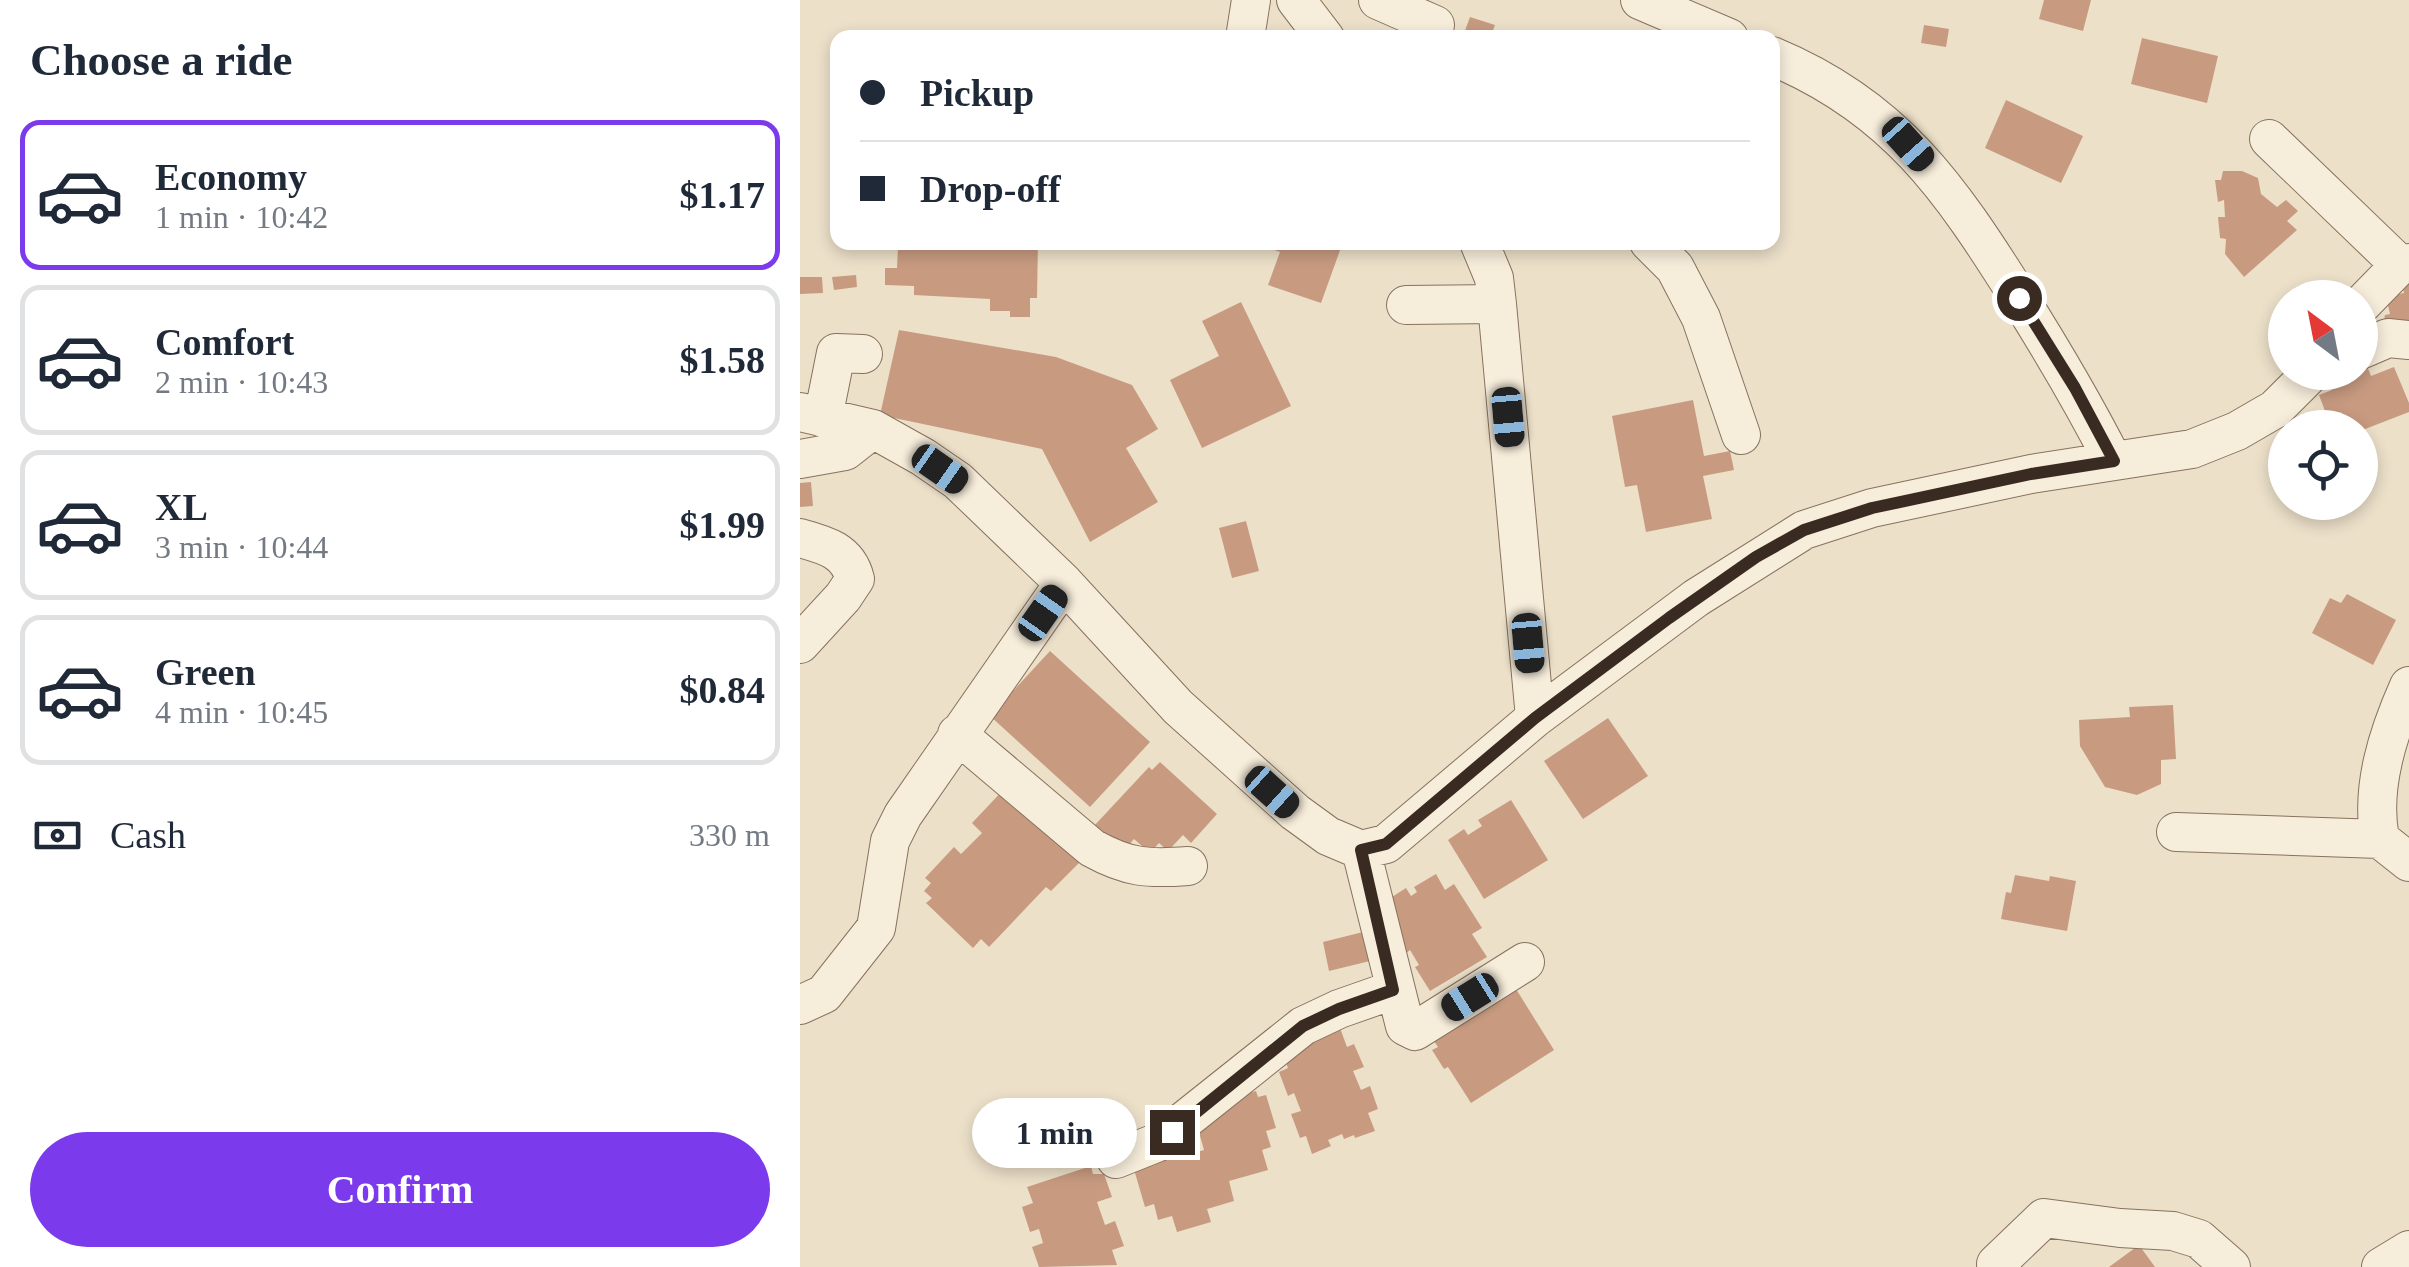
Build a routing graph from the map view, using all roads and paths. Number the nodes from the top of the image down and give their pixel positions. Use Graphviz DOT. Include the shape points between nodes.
graph roads {
  1 [pos="1251,0"];
  2 [pos="1296,0"];
  3 [pos="1378,0"];
  4 [pos="1640,0"];
  5 [pos="1435,24"];
  6 [pos="1245,30"];
  7 [pos="1319,30"];
  8 [pos="1710,30"];
  9 [pos="1780,60"];
  10 [pos="2268,139"];
  11 [pos="1482,250"];
  12 [pos="1656,250"];
  13 [pos="2404,264"];
  14 [pos="2378,289"];
  15 [pos="1498,304"];
  16 [pos="1406,305"];
  17 [pos="2409,340"];
  18 [pos="2378,342"];
  19 [pos="863,354"];
  20 [pos="2294,390"];
  21 [pos="812,415"];
  22 [pos="873,429"];
  23 [pos="1741,435"];
  24 [pos="800,459"];
  25 [pos="2114,461"];
  26 [pos="800,538"];
  27 [pos="1064,582"];
  28 [pos="800,644"];
  29 [pos="2409,686"];
  30 [pos="1535,718"];
  31 [pos="957,734"];
  32 [pos="2176,832"];
  33 [pos="1361,850"];
  34 [pos="2394,851"];
  35 [pos="1188,866"];
  36 [pos="1524,962"];
  37 [pos="1393,990"];
  38 [pos="800,1005"];
  39 [pos="1116,1159"];
  40 [pos="2409,1250"];
  41 [pos="1996,1264"];
  42 [pos="2231,1267"];
  43 [pos="2382,1267"];
  1 -- 6 [label="street"];
  2 -- 7 [label="street"];
  3 -- 5 [label="street"];
  4 -- 8 [label="street"];
  9 -- 25 [label="street" via="1843,90 1945,184"];
  10 -- 13 [label="street"];
  11 -- 15 [label="street"];
  12 -- 23 [label="street" via="1675,268 1701,318"];
  13 -- 14 [label="street"];
  15 -- 16 [label="street"];
  15 -- 30 [label="street"];
  17 -- 18 [label="street"];
  19 -- 21 [label="street" via="836,353"];
  20 -- 25 [label="street" via="2238,431 2192,448"];
  21 -- 22 [label="street"];
  22 -- 24 [label="street" via="845,451"];
  22 -- 27 [label="street" via="958,481"];
  25 -- 30 [label="street" via="1872,508 1804,530 1696,598"];
  26 -- 28 [label="street" via="840,552 855,579"];
  27 -- 31 [label="street"];
  27 -- 33 [label="street" via="1204,732 1295,812"];
  29 -- 34 [label="street" via="2374,812"];
  30 -- 33 [label="street" via="1386,844"];
  31 -- 35 [label="street" via="1092,848 1145,869"];
  31 -- 38 [label="street" via="890,841 876,928 824,994"];
  32 -- 34 [label="street"];
  33 -- 37 [label="street"];
  36 -- 37 [label="street" via="1414,1032 1405,1026"];
  37 -- 39 [label="street" via="1303,1026 1167,1136"];
  40 -- 43 [label="street"];
  41 -- 42 [label="street" via="2044,1218 2173,1232 2198,1240"];
}
